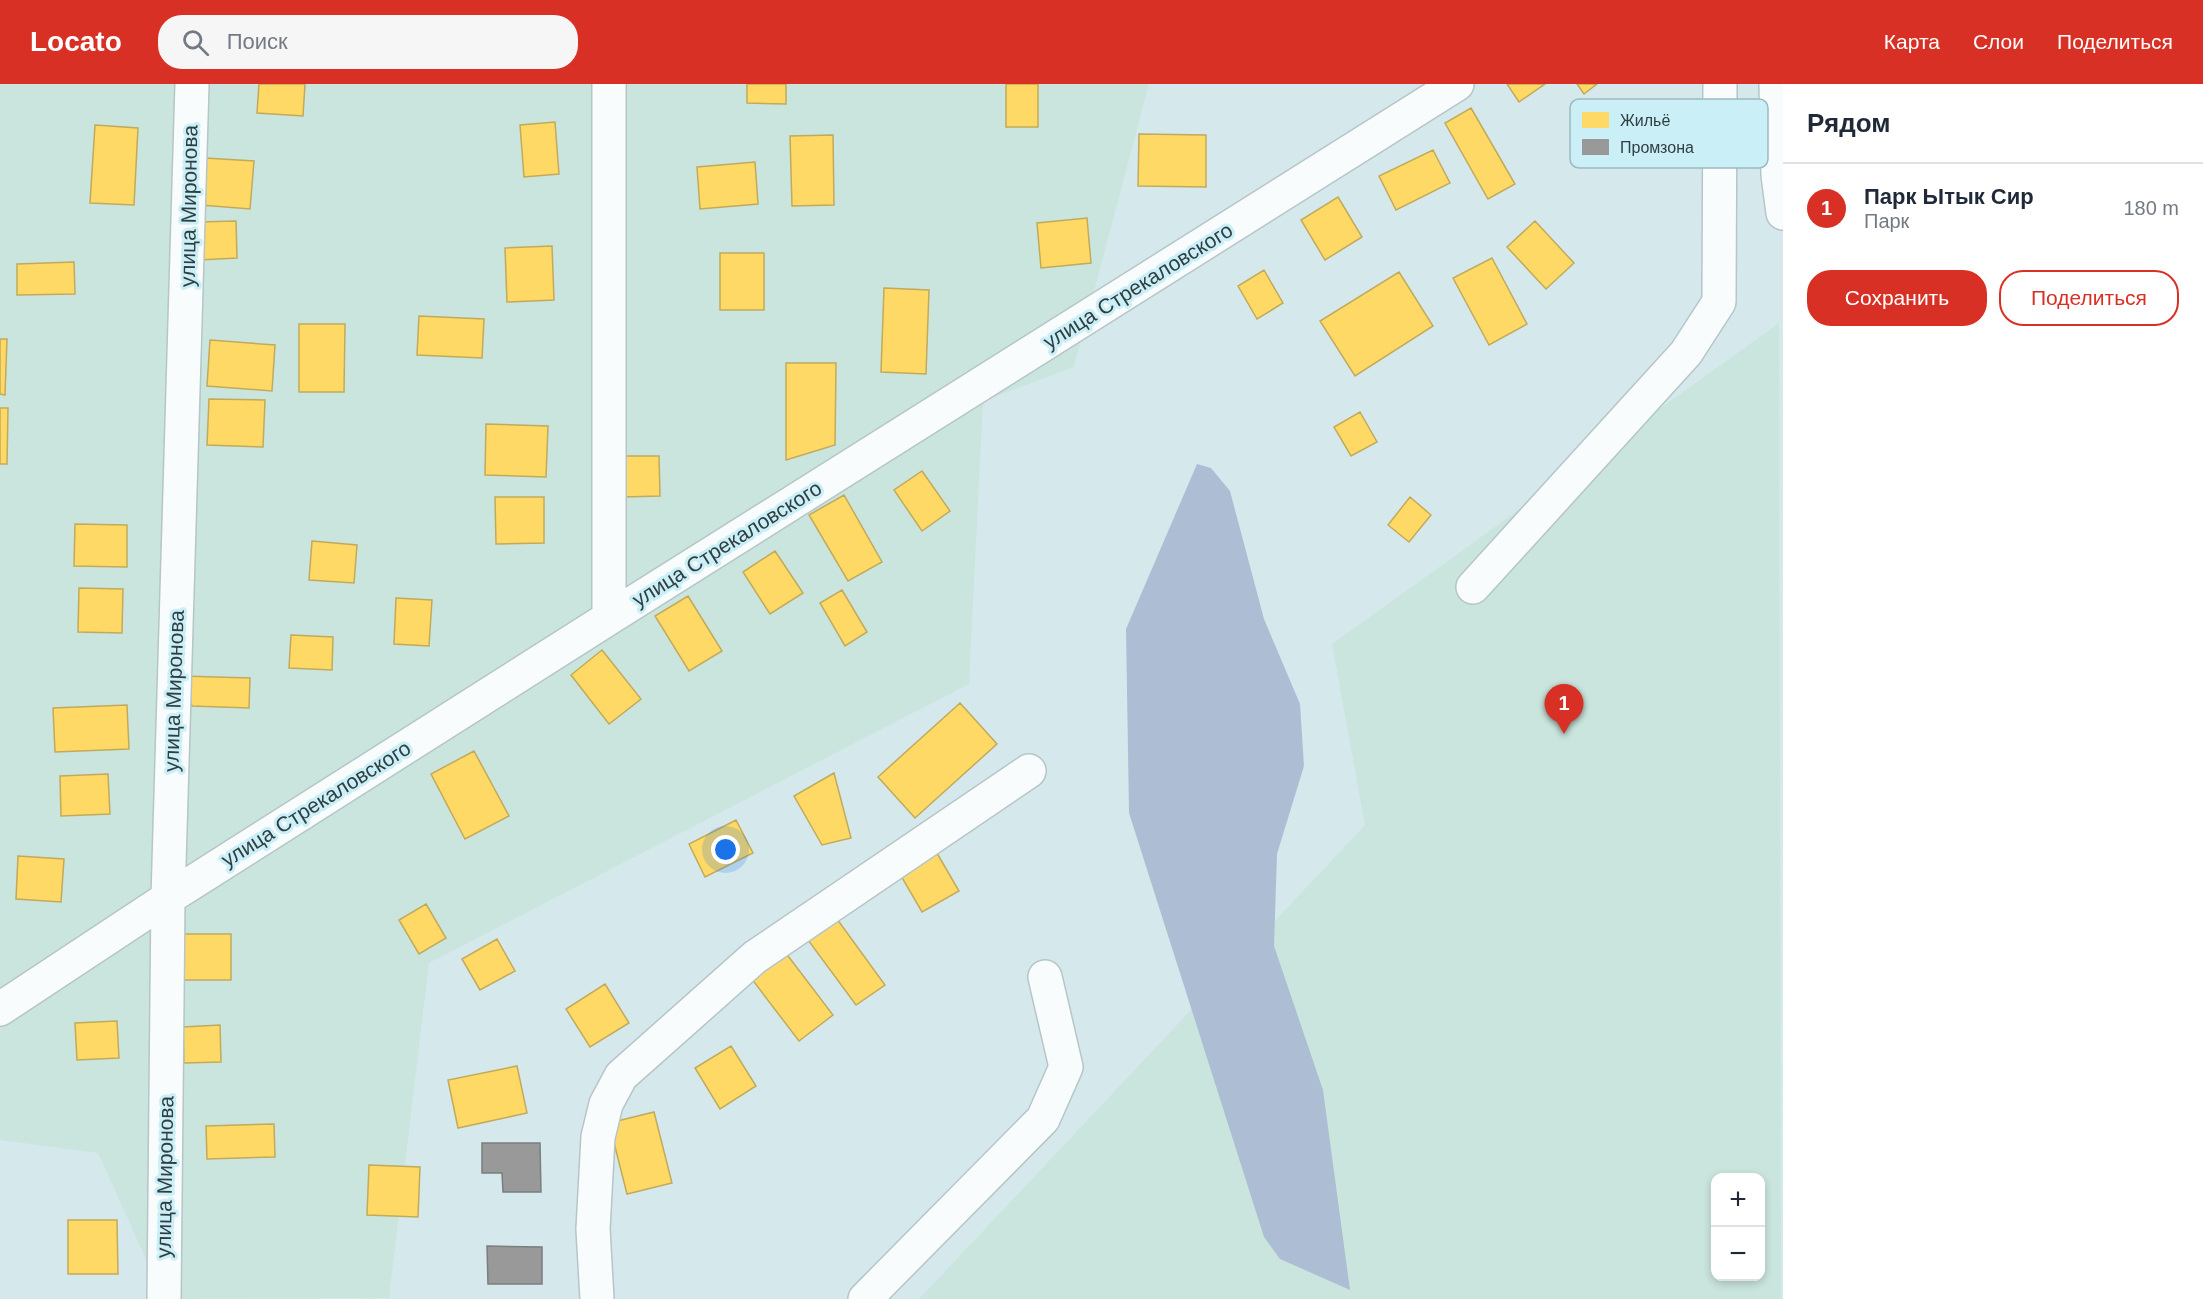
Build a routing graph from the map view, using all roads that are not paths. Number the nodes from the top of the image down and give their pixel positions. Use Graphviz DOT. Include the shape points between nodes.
graph roads {
  1 [pos="192,84"];
  2 [pos="609,84"];
  3 [pos="1457,84"];
  4 [pos="1720,84"];
  5 [pos="1776,84"];
  6 [pos="1720,99"];
  7 [pos="1720,168"];
  8 [pos="1783,213"];
  9 [pos="1473,586"];
  10 [pos="609,618"];
  11 [pos="1029,771"];
  12 [pos="168,898"];
  13 [pos="1045,977"];
  14 [pos="0,1009"];
  15 [pos="164,1299"];
  16 [pos="597,1299"];
  17 [pos="865,1299"];
  1 -- 12 [label="street, улица Миронова"];
  2 -- 10 [label="street"];
  3 -- 10 [label="street, улица Стрекаловского"];
  4 -- 6 [label="street"];
  5 -- 8 [label="street"];
  7 -- 9 [label="street" via="1719,302 1686,353"];
  10 -- 12 [label="street, улица Стрекаловского"];
  11 -- 16 [label="street" via="754,957 621,1076 606,1104 598,1137 593,1229"];
  12 -- 14 [label="street, улица Стрекаловского"];
  12 -- 15 [label="street, улица Миронова"];
  13 -- 17 [label="street" via="1066,1067 1043,1119"];
}
